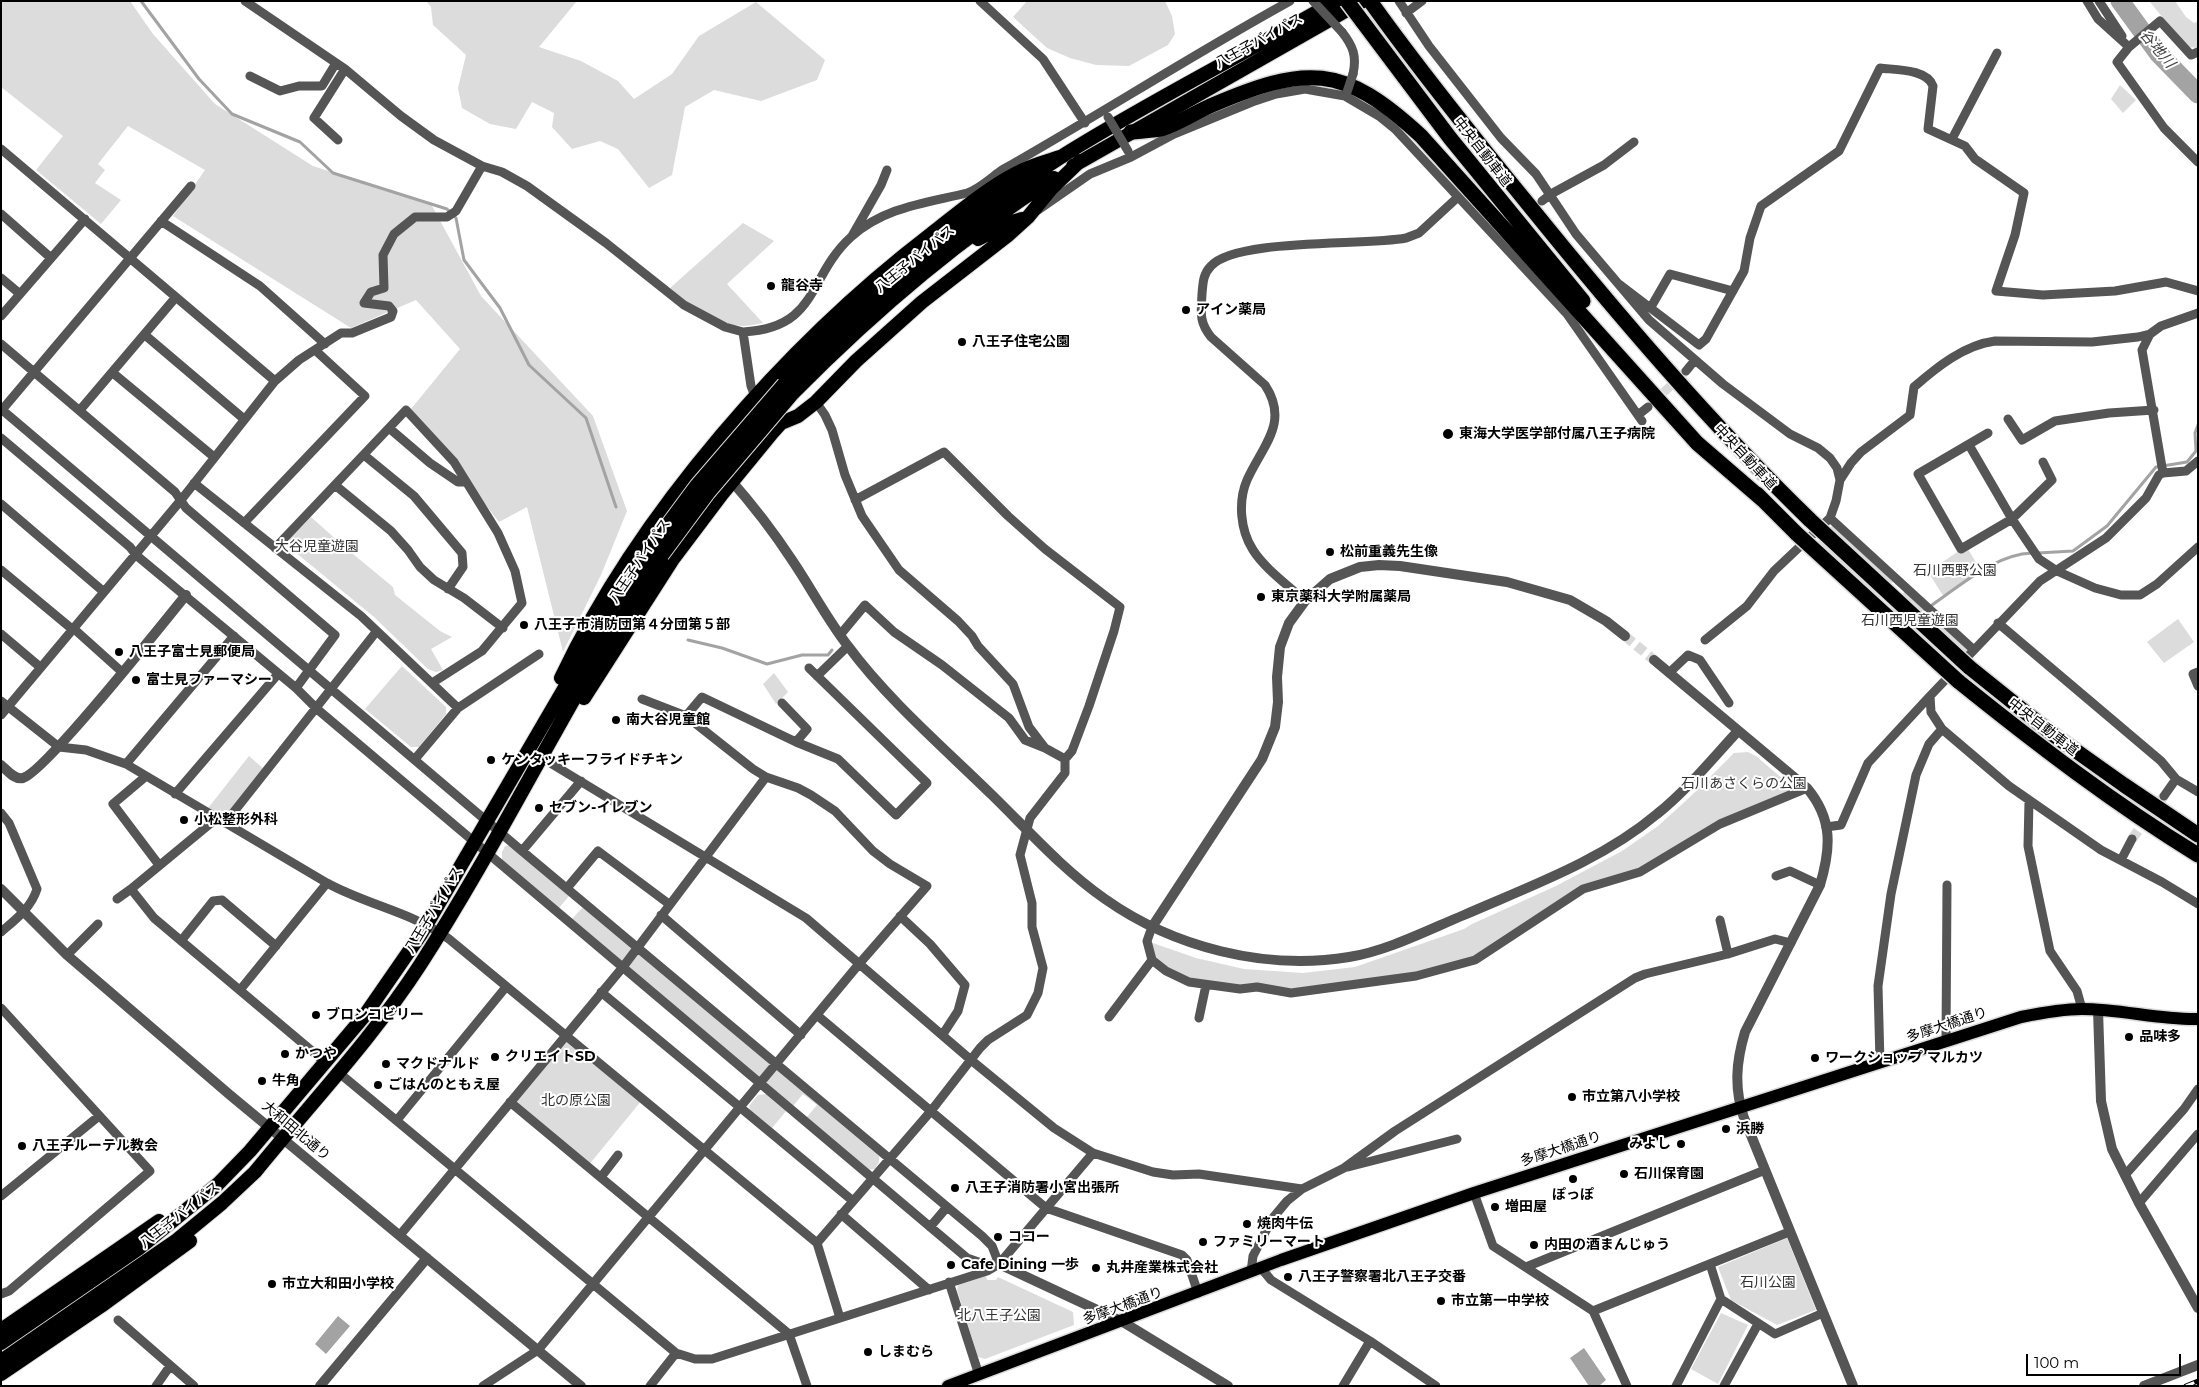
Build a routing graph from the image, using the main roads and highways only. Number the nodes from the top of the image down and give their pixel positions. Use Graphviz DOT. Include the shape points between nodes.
graph roads {
  1 [pos="1336,1"];
  2 [pos="1347,1"];
  3 [pos="1363,1"];
  4 [pos="1374,7"];
  5 [pos="1131,132"];
  6 [pos="1063,156"];
  7 [pos="1080,161"];
  8 [pos="1028,217"];
  9 [pos="932,265"];
  10 [pos="788,388"];
  11 [pos="1763,500"];
  12 [pos="657,551"];
  13 [pos="536,736"];
  14 [pos="542,758"];
  15 [pos="2198,835"];
  16 [pos="2198,856"];
  17 [pos="2198,1020"];
  18 [pos="238,1189"];
  19 [pos="193,1206"];
  20 [pos="70,1305"];
  21 [pos="1,1330"];
  22 [pos="1,1344"];
  23 [pos="1,1360"];
  24 [pos="1,1374"];
  25 [pos="948,1386"];
  1 -- 6 [label="highway, 八王子バイパス"];
  2 -- 11 [label="highway, 中央自動車道, bridge" via="1532,240 1640,368"];
  3 -- 5 [label="highway, 八王子バイパス"];
  4 -- 15 [label="highway, 中央自動車道, bridge" via="1493,162 1616,311 1716,424 1810,520 1969,667 2055,736"];
  5 -- 7 [label="highway, 八王子バイパス"];
  5 -- 11 [label="highway" via="1162,128 1256,88 1299,77 1340,82 1373,97 1421,136 1696,444"];
  6 -- 10 [label="highway, 八王子バイパス" via="994,201 926,253 864,306"];
  6 -- 13 [label="highway" via="1004,174 877,278 801,349 755,398 637,546 575,648"];
  7 -- 8 [label="highway"];
  7 -- 9 [label="highway, 八王子バイパス" via="997,216"];
  8 -- 9 [label="highway" via="982,236 948,260"];
  8 -- 14 [label="highway" via="915,308 816,402 798,416 781,423 701,520"];
  9 -- 10 [label="highway, 八王子バイパス"];
  10 -- 12 [label="highway, 八王子バイパス, bridge" via="713,486"];
  11 -- 16 [label="highway, 中央自動車道, bridge" via="1958,681 2115,802"];
  12 -- 13 [label="highway, 八王子バイパス" via="614,605"];
  12 -- 14 [label="highway, 八王子バイパス"];
  13 -- 19 [label="highway, 八王子バイパス" via="427,924 379,996 236,1167"];
  14 -- 18 [label="highway, 八王子バイパス" via="440,933 392,1005"];
  17 -- 25 [label="main road, 多摩大橋通り" via="2082,1009 2021,1017 1474,1192"];
  18 -- 20 [label="highway, 八王子バイパス" via="177,1240"];
  18 -- 24 [label="highway" via="206,1227 171,1256"];
  19 -- 20 [label="highway, 八王子バイパス"];
  19 -- 21 [label="highway" via="168,1215"];
  20 -- 22 [label="highway, 八王子バイパス"];
  20 -- 23 [label="highway, 八王子バイパス"];
}
